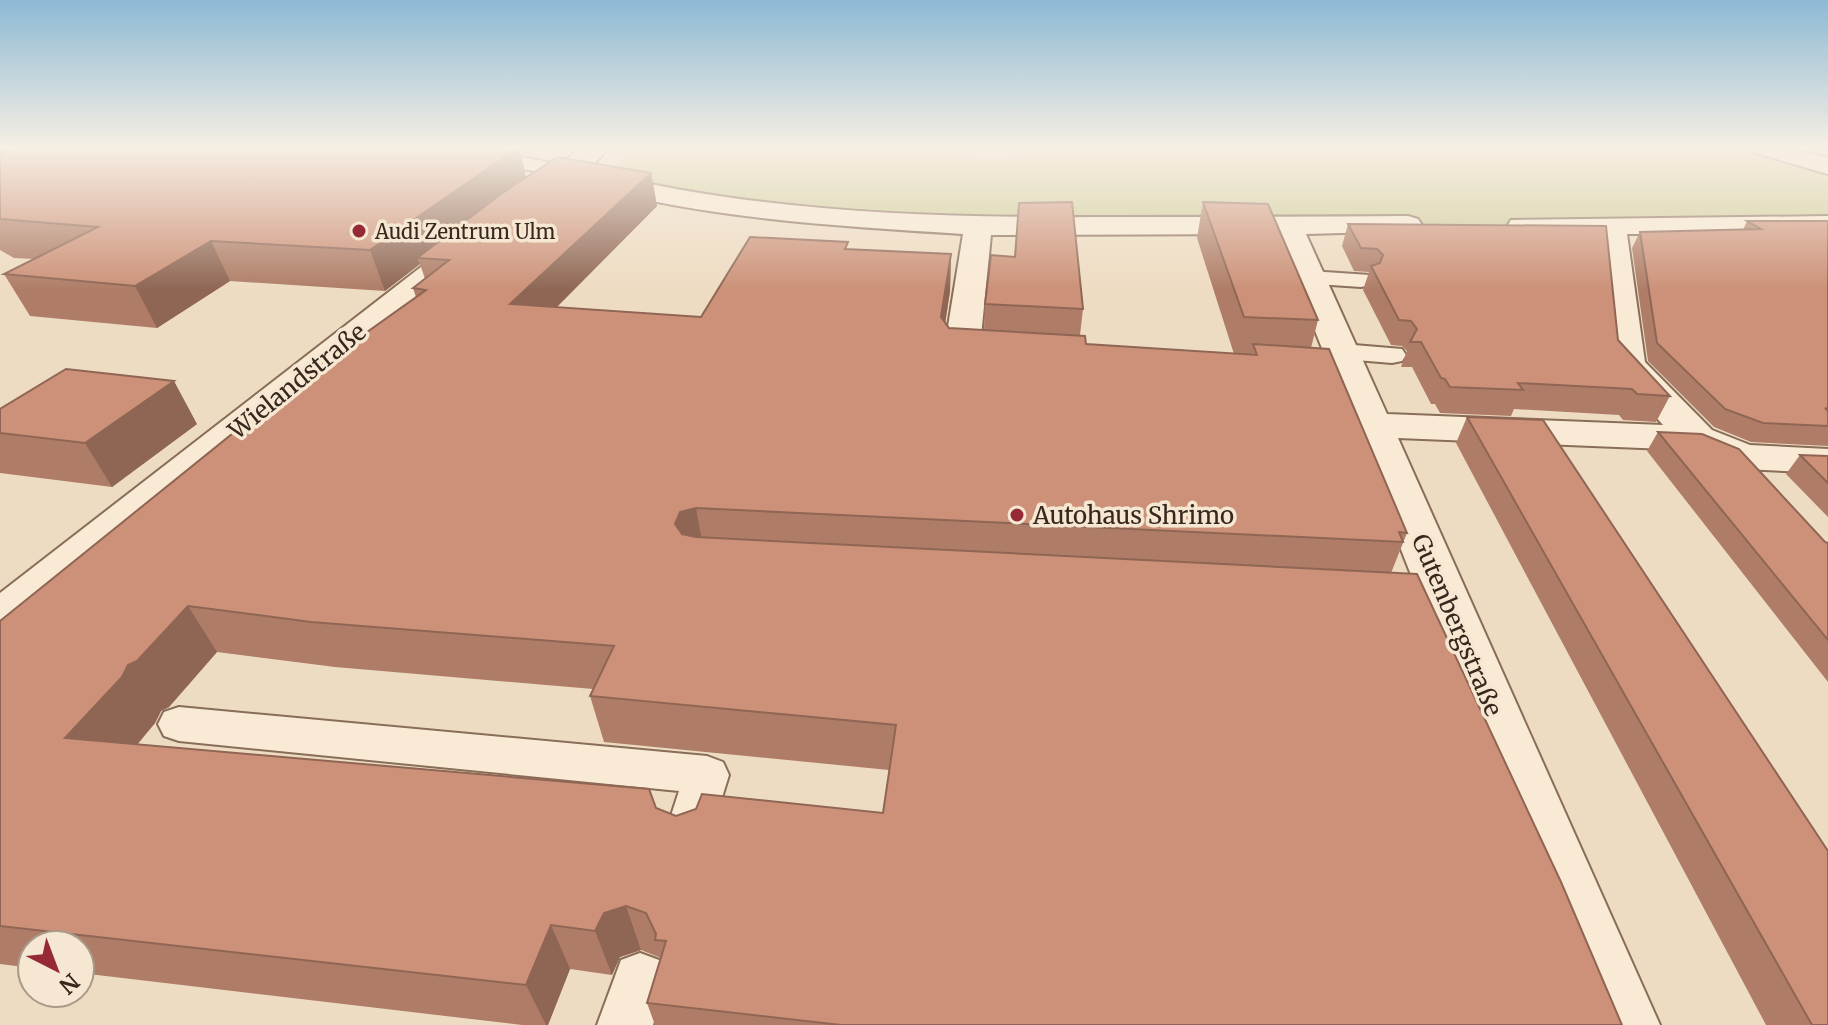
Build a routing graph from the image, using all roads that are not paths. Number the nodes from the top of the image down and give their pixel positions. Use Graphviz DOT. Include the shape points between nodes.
graph roads {
  1 [pos="535,195"];
  2 [pos="657,195"];
  3 [pos="1288,225"];
  4 [pos="1440,225"];
  5 [pos="1828,225"];
  6 [pos="978,226"];
  7 [pos="1502,226"];
  8 [pos="1612,226"];
  9 [pos="1310,278"];
  10 [pos="1361,280"];
  11 [pos="1025,360"];
  12 [pos="1372,425"];
  13 [pos="1698,438"];
  14 [pos="1743,457"];
  15 [pos="1828,461"];
  16 [pos="1785,503"];
  17 [pos="0,619"];
  18 [pos="179,724"];
  19 [pos="688,837"];
  20 [pos="1624,1025"];
  1 -- 17 [label="street, Wielandstraße"];
  2 -- 6 [label="street" via="786,214"];
  3 -- 4 [label="street"];
  3 -- 6 [label="street"];
  3 -- 9 [label="street, Gutenbergstraße"];
  5 -- 8 [label="street"];
  6 -- 11 [label="street" via="961,357"];
  7 -- 8 [label="street"];
  8 -- 13 [label="street" via="1627,365"];
  9 -- 10 [label="lane"];
  9 -- 12 [label="street, Gutenbergstraße" via="1352,365"];
  12 -- 13 [label="street"];
  12 -- 20 [label="street, Gutenbergstraße" via="1433,605"];
  13 -- 14 [label="street"];
  14 -- 15 [label="street"];
  14 -- 16 [label="street"];
  18 -- 19 [label="lane" via="707,775"];
}
